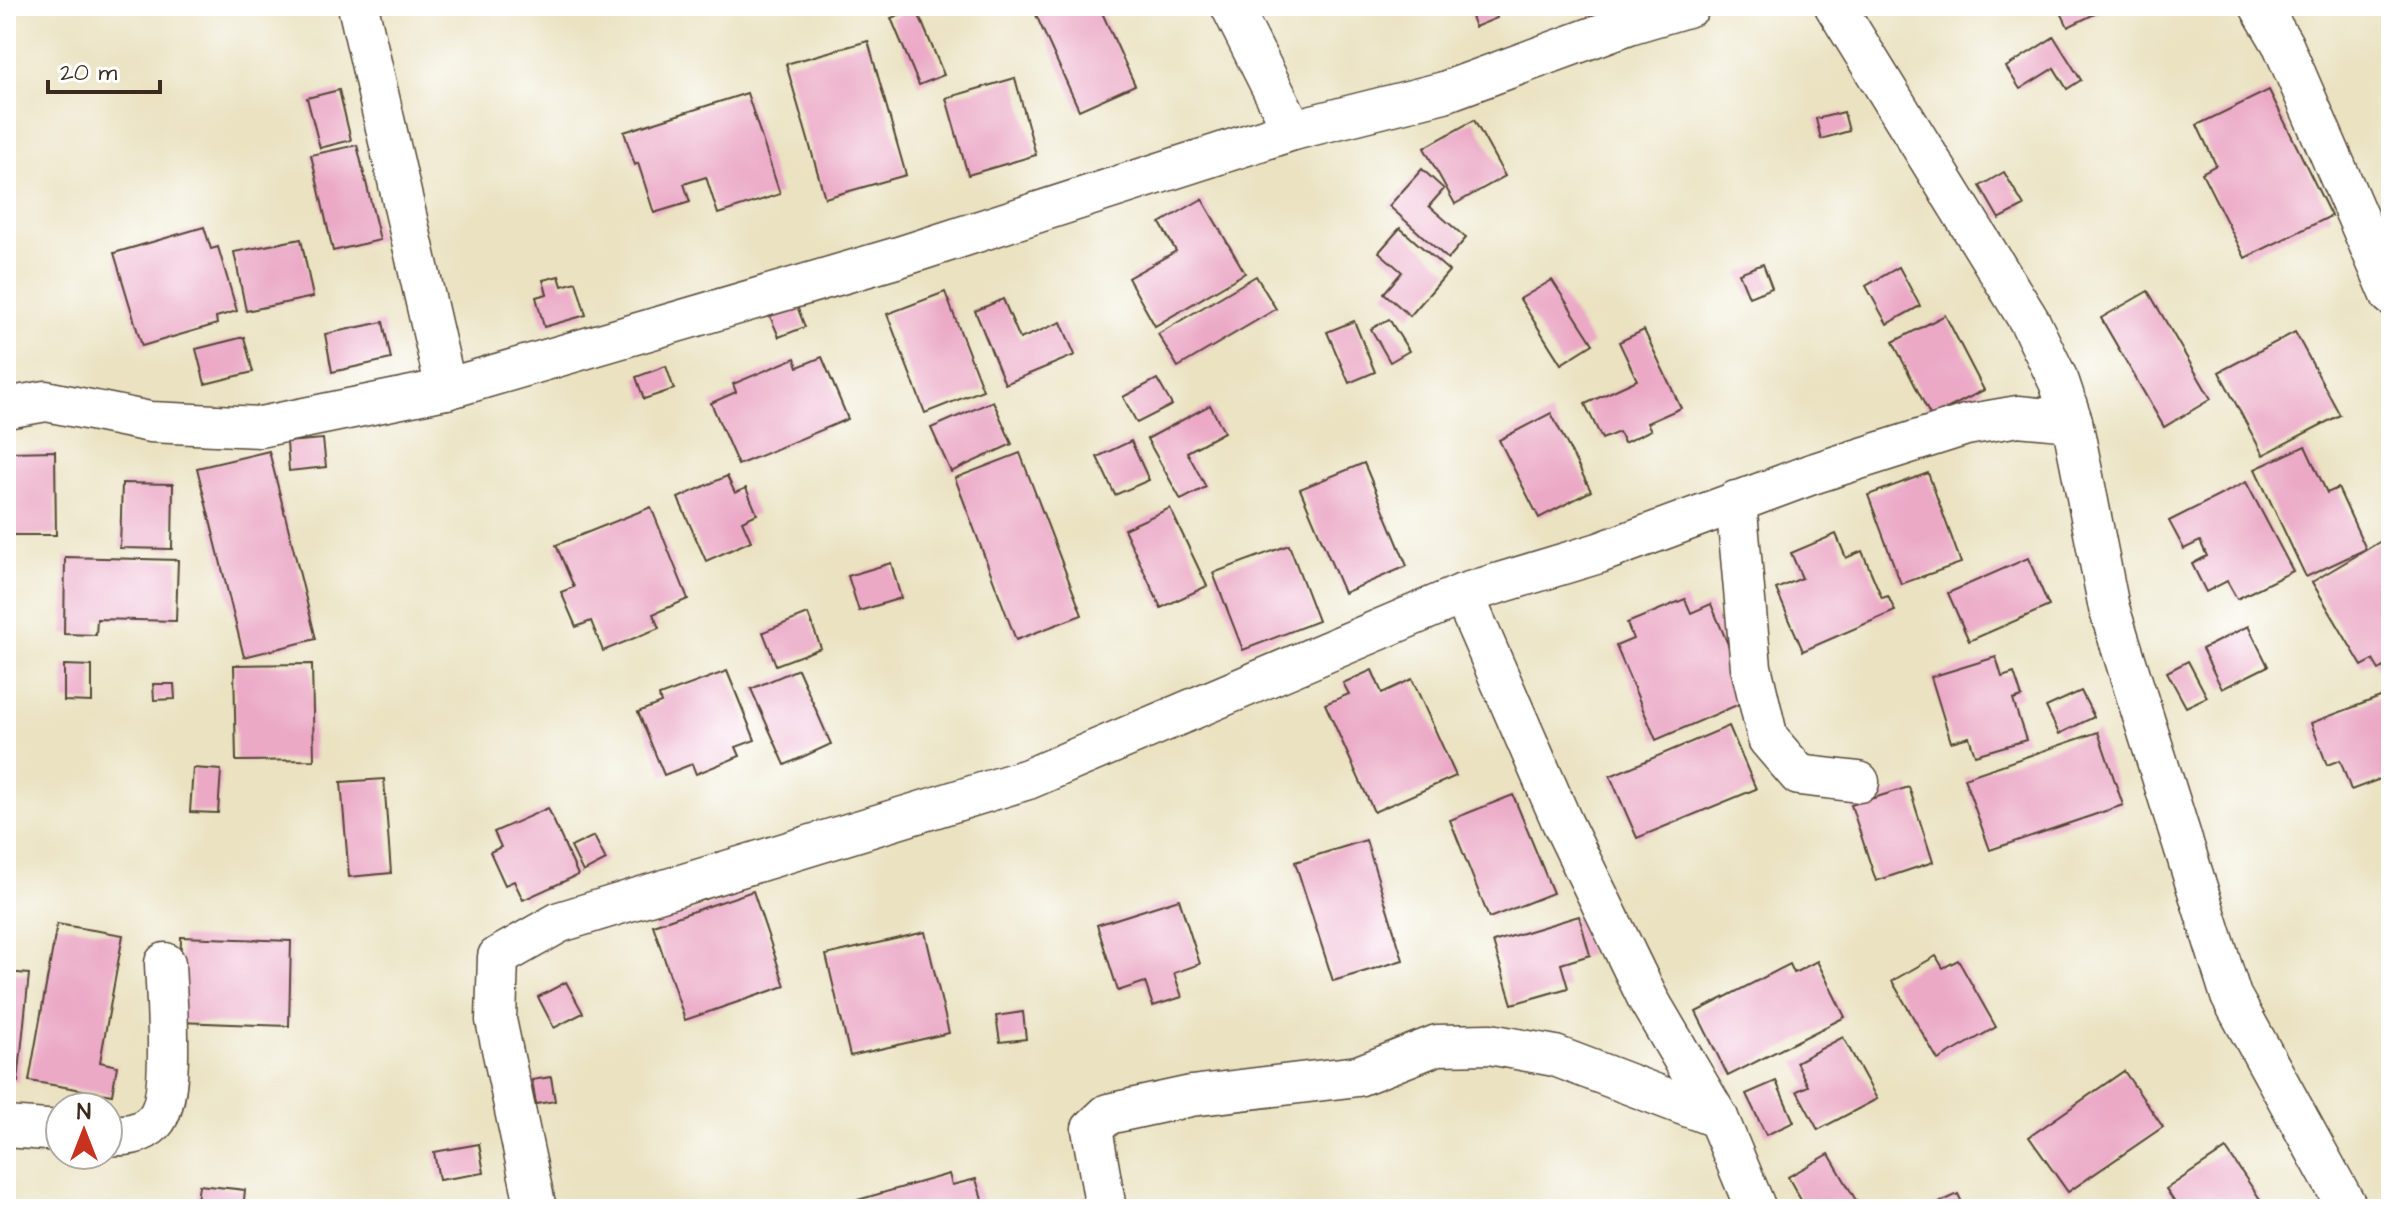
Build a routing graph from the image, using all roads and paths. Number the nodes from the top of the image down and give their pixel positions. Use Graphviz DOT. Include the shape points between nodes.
graph roads {
  1 [pos="358,6"];
  2 [pos="1231,6"];
  3 [pos="1690,6"];
  4 [pos="1835,6"];
  5 [pos="2260,6"];
  6 [pos="1293,130"];
  7 [pos="2391,295"];
  8 [pos="446,389"];
  9 [pos="6,408"];
  10 [pos="2072,421"];
  11 [pos="1736,501"];
  12 [pos="1463,594"];
  13 [pos="1859,782"];
  14 [pos="165,963"];
  15 [pos="1718,1118"];
  16 [pos="6,1127"];
  17 [pos="44,1130"];
  18 [pos="124,1136"];
  19 [pos="536,1209"];
  20 [pos="1106,1209"];
  21 [pos="1756,1209"];
  22 [pos="2348,1209"];
  1 -- 8 [label="street"];
  2 -- 6 [label="street"];
  3 -- 6 [label="street" via="1444,92"];
  4 -- 10 [label="street" via="2030,322"];
  5 -- 7 [label="street" via="2283,45"];
  6 -- 8 [label="street" via="899,257"];
  8 -- 9 [label="street" via="260,427 150,422 46,401"];
  10 -- 11 [label="street" via="2018,416 1966,425"];
  10 -- 22 [label="street" via="2109,608 2231,996"];
  11 -- 12 [label="street" via="1599,553"];
  11 -- 13 [label="street" via="1751,667 1768,739 1799,775"];
  12 -- 15 [label="street" via="1608,917 1648,999"];
  12 -- 19 [label="street" via="1028,779 560,922 498,957 496,1020"];
  14 -- 18 [label="street" via="168,1071 163,1101 157,1120"];
  15 -- 20 [label="street" via="1555,1056 1490,1044 1437,1045 1358,1076 1191,1096 1108,1114 1092,1129"];
  15 -- 21 [label="street"];
  16 -- 17 [label="street"];
}
